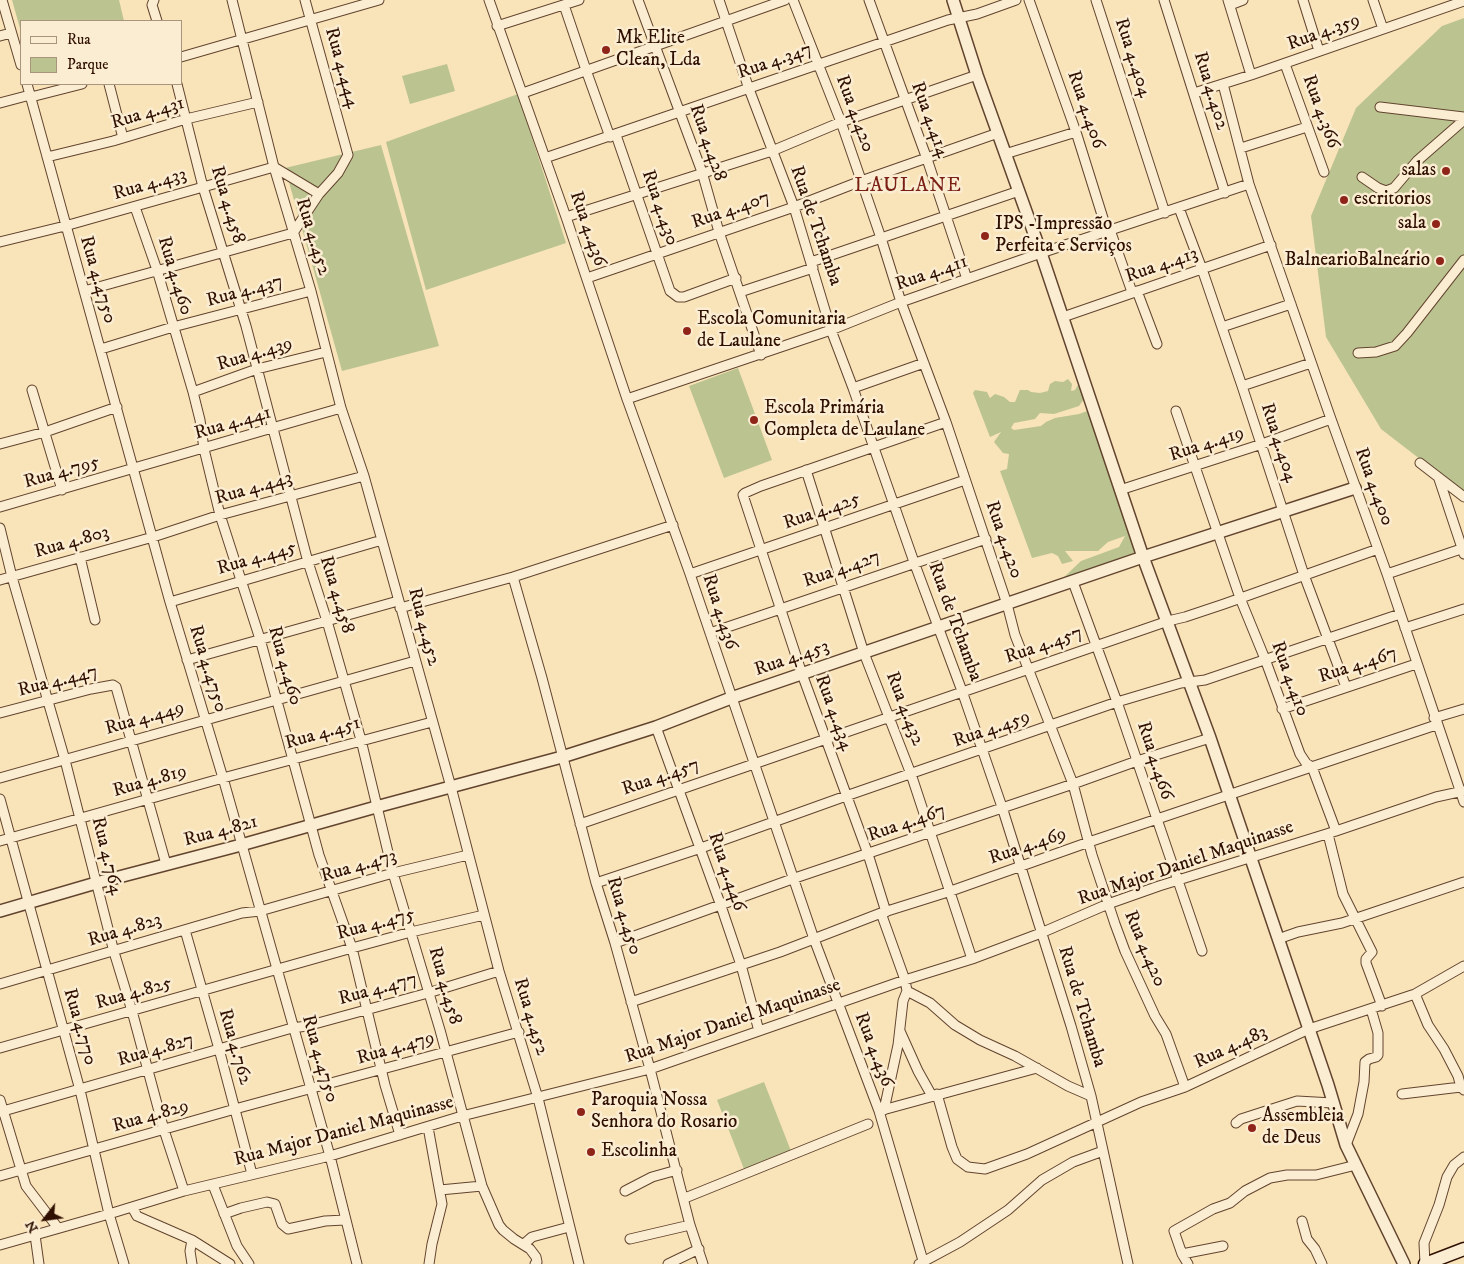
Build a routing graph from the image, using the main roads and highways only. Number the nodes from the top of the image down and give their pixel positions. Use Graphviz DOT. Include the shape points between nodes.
graph roads {
  1 [pos="1464,1250"];
  2 [pos="1425,1264"];
  1 -- 2 [label="main road"];
}
